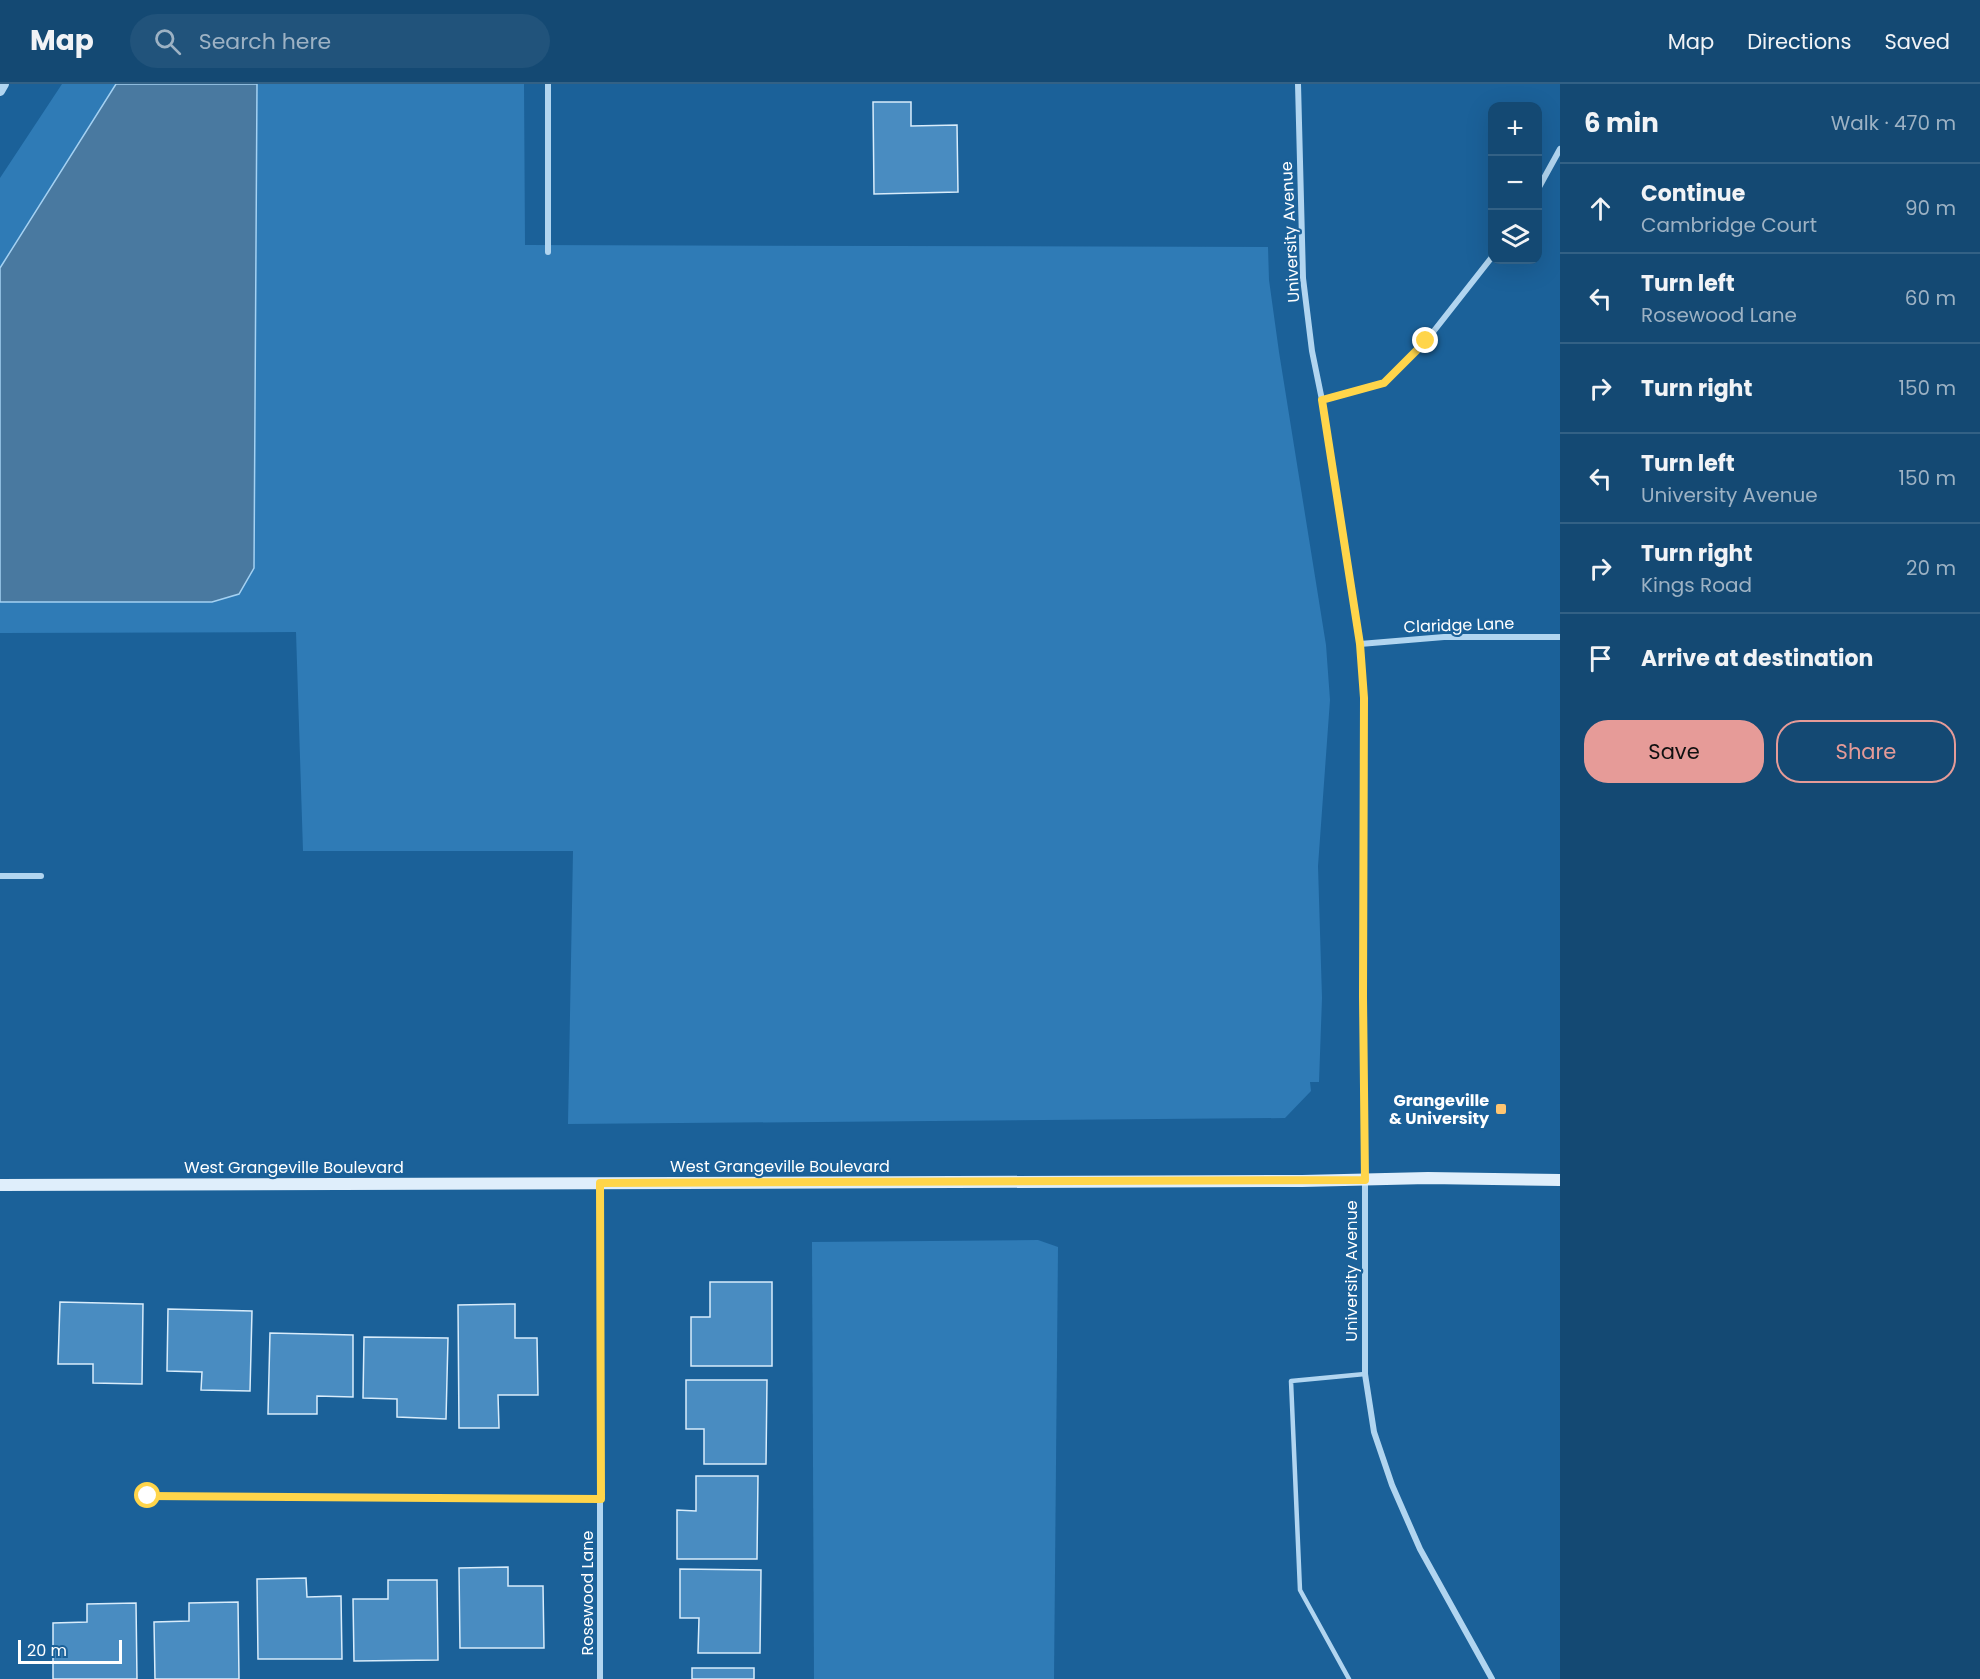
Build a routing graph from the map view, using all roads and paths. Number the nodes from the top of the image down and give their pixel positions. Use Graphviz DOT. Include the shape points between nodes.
graph roads {
  1 [pos="4,84"];
  2 [pos="548,84"];
  3 [pos="1298,84"];
  4 [pos="0,91"];
  5 [pos="1560,149"];
  6 [pos="1542,182"];
  7 [pos="548,252"];
  8 [pos="1488,261"];
  9 [pos="1322,400"];
  10 [pos="1560,637"];
  11 [pos="1360,644"];
  12 [pos="0,876"];
  13 [pos="41,876"];
  14 [pos="1365,1180"];
  15 [pos="1560,1180"];
  16 [pos="600,1183"];
  17 [pos="0,1185"];
  18 [pos="1365,1374"];
  19 [pos="148,1496"];
  20 [pos="601,1499"];
  21 [pos="600,1679"];
  22 [pos="1349,1679"];
  23 [pos="1492,1679"];
  1 -- 4 [label="street"];
  2 -- 7 [label="street"];
  3 -- 9 [label="street, University Avenue" via="1303,278"];
  5 -- 6 [label="street"];
  8 -- 9 [label="street" via="1426,341 1384,383"];
  9 -- 11 [label="street, University Avenue"];
  10 -- 11 [label="street, Claridge Lane" via="1444,637"];
  11 -- 14 [label="street, University Avenue" via="1364,698"];
  12 -- 13 [label="street"];
  14 -- 15 [label="main road, West Grangeville Boulevard"];
  14 -- 16 [label="main road, West Grangeville Boulevard"];
  14 -- 18 [label="street, University Avenue"];
  16 -- 17 [label="main road, West Grangeville Boulevard"];
  16 -- 20 [label="street, Rosewood Lane"];
  18 -- 22 [label="lane" via="1291,1381 1300,1590"];
  18 -- 23 [label="street, University Avenue" via="1374,1432 1392,1485 1420,1549"];
  19 -- 20 [label="street"];
  20 -- 21 [label="street, Rosewood Lane"];
}
